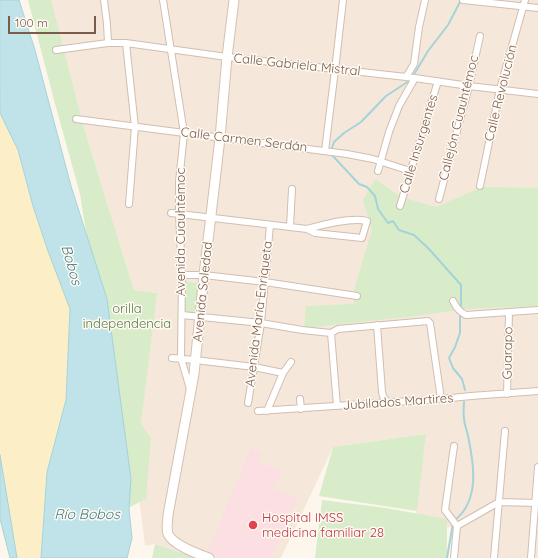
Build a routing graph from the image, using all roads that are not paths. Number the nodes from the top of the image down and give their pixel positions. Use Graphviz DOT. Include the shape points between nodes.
graph roads {
  1 [pos="104,0"];
  2 [pos="163,0"];
  3 [pos="234,0"];
  4 [pos="343,0"];
  5 [pos="425,0"];
  6 [pos="464,0"];
  7 [pos="524,3"];
  8 [pos="538,8"];
  9 [pos="480,36"];
  10 [pos="108,43"];
  11 [pos="126,43"];
  12 [pos="56,50"];
  13 [pos="171,50"];
  14 [pos="227,57"];
  15 [pos="335,70"];
  16 [pos="406,77"];
  17 [pos="415,78"];
  18 [pos="438,81"];
  19 [pos="469,86"];
  20 [pos="500,89"];
  21 [pos="538,94"];
  22 [pos="76,119"];
  23 [pos="135,127"];
  24 [pos="184,133"];
  25 [pos="220,138"];
  26 [pos="325,151"];
  27 [pos="381,161"];
  28 [pos="378,171"];
  29 [pos="410,171"];
  30 [pos="480,186"];
  31 [pos="292,189"];
  32 [pos="439,200"];
  33 [pos="129,204"];
  34 [pos="400,206"];
  35 [pos="170,213"];
  36 [pos="179,214"];
  37 [pos="211,218"];
  38 [pos="270,225"];
  39 [pos="290,227"];
  40 [pos="307,229"];
  41 [pos="182,275"];
  42 [pos="204,275"];
  43 [pos="265,282"];
  44 [pos="357,296"];
  45 [pos="453,301"];
  46 [pos="538,310"];
  47 [pos="509,312"];
  48 [pos="182,315"];
  49 [pos="200,317"];
  50 [pos="261,323"];
  51 [pos="377,325"];
  52 [pos="331,333"];
  53 [pos="172,358"];
  54 [pos="181,358"];
  55 [pos="195,360"];
  56 [pos="291,362"];
  57 [pos="254,367"];
  58 [pos="283,373"];
  59 [pos="538,391"];
  60 [pos="191,392"];
  61 [pos="507,394"];
  62 [pos="300,399"];
  63 [pos="441,399"];
  64 [pos="248,403"];
  65 [pos="388,403"];
  66 [pos="337,406"];
  67 [pos="301,409"];
  68 [pos="258,411"];
  69 [pos="267,411"];
  70 [pos="505,430"];
  71 [pos="454,446"];
  72 [pos="538,467"];
  73 [pos="498,502"];
  74 [pos="537,503"];
  75 [pos="456,526"];
  76 [pos="209,558"];
  77 [pos="454,558"];
  78 [pos="494,558"];
  79 [pos="531,558"];
  1 -- 10 [label="street"];
  2 -- 13 [label="street, Avenida Cuauhtémoc"];
  3 -- 14 [label="main road, Avenida Soledad"];
  4 -- 15 [label="street"];
  5 -- 16 [label="street" via="414,64"];
  6 -- 7 [label="street"];
  7 -- 8 [label="street"];
  7 -- 20 [label="street, Calle Revolución"];
  9 -- 19 [label="street, Callejón Cuauhtémoc"];
  10 -- 11 [label="street, Calle Gabriela Mistral"];
  10 -- 12 [label="street, Calle Gabriela Mistral"];
  11 -- 13 [label="street, Calle Gabriela Mistral"];
  11 -- 23 [label="street"];
  13 -- 14 [label="street, Calle Gabriela Mistral"];
  13 -- 24 [label="street, Avenida Cuauhtémoc"];
  14 -- 15 [label="street, Calle Gabriela Mistral"];
  14 -- 25 [label="main road, Avenida Soledad"];
  15 -- 16 [label="street, Calle Gabriela Mistral"];
  15 -- 26 [label="street"];
  16 -- 17 [label="street, Calle Gabriela Mistral"];
  17 -- 18 [label="street, Calle Gabriela Mistral"];
  17 -- 27 [label="street" via="399,106"];
  18 -- 19 [label="street, Calle Gabriela Mistral"];
  18 -- 29 [label="street, Calle Insurgentes"];
  19 -- 20 [label="street, Calle Gabriela Mistral"];
  19 -- 32 [label="street, Callejón Cuauhtémoc"];
  20 -- 21 [label="street, Calle Gabriela Mistral"];
  20 -- 30 [label="street, Calle Revolución"];
  22 -- 23 [label="street, Calle Carmen Serdán"];
  23 -- 24 [label="street, Calle Carmen Serdán"];
  23 -- 33 [label="street"];
  24 -- 25 [label="street, Calle Carmen Serdán"];
  24 -- 36 [label="street, Avenida Cuauhtémoc"];
  25 -- 26 [label="street, Calle Carmen Serdán"];
  25 -- 37 [label="main road, Avenida Soledad"];
  26 -- 27 [label="street, Calle Carmen Serdán"];
  27 -- 28 [label="street"];
  27 -- 29 [label="street, Calle Carmen Serdán"];
  29 -- 34 [label="street, Calle Insurgentes"];
  31 -- 39 [label="street"];
  35 -- 36 [label="street"];
  36 -- 37 [label="street"];
  36 -- 41 [label="street, Avenida Cuauhtémoc"];
  37 -- 38 [label="street"];
  37 -- 42 [label="main road, Avenida Soledad"];
  38 -- 39 [label="street"];
  38 -- 43 [label="street, Avenida María Enriqueta"];
  39 -- 40 [label="street"];
  40 -- 40 [label="street" via="354,220 368,221 362,238 315,233"];
  41 -- 42 [label="street"];
  41 -- 48 [label="street, Avenida Cuauhtémoc"];
  42 -- 43 [label="street"];
  42 -- 49 [label="main road, Avenida Soledad"];
  43 -- 44 [label="street"];
  43 -- 50 [label="street, Avenida María Enriqueta"];
  45 -- 47 [label="street" via="461,313 466,315"];
  46 -- 47 [label="street"];
  47 -- 61 [label="street, Guarapo"];
  48 -- 49 [label="street"];
  48 -- 54 [label="street, Avenida Cuauhtémoc"];
  49 -- 50 [label="street"];
  49 -- 55 [label="main road, Avenida Soledad"];
  50 -- 52 [label="street"];
  50 -- 57 [label="street, Avenida María Enriqueta"];
  51 -- 52 [label="street" via="338,329"];
  51 -- 63 [label="street" via="428,321"];
  51 -- 65 [label="street" via="382,392"];
  52 -- 66 [label="street"];
  53 -- 54 [label="street"];
  54 -- 55 [label="street"];
  54 -- 60 [label="street, Avenida Cuauhtémoc"];
  55 -- 57 [label="street"];
  55 -- 60 [label="main road, Avenida Soledad"];
  56 -- 58 [label="street"];
  57 -- 58 [label="street"];
  57 -- 64 [label="street, Avenida María Enriqueta"];
  58 -- 69 [label="street"];
  59 -- 61 [label="street, Jubilados Martires"];
  60 -- 76 [label="main road, Avenida Soledad" via="168,515 168,534 173,540"];
  61 -- 63 [label="street, Jubilados Martires"];
  62 -- 67 [label="street"];
  63 -- 65 [label="street, Jubilados Martires"];
  65 -- 66 [label="street, Jubilados Martires"];
  66 -- 67 [label="street, Jubilados Martires"];
  67 -- 69 [label="street, Jubilados Martires"];
  68 -- 69 [label="street, Jubilados Martires"];
  70 -- 73 [label="street"];
  71 -- 75 [label="street" via="445,510"];
  72 -- 74 [label="street"];
  73 -- 74 [label="street"];
  73 -- 75 [label="street"];
  73 -- 78 [label="street"];
  74 -- 79 [label="street"];
  75 -- 77 [label="street"];
}
